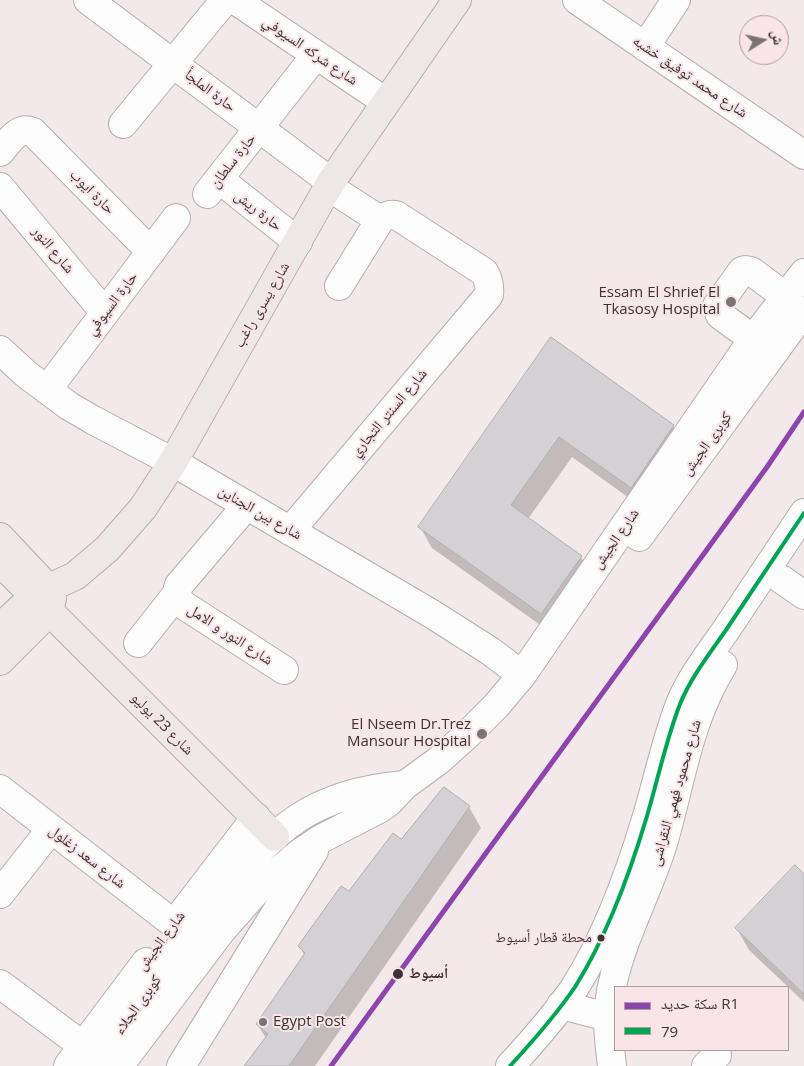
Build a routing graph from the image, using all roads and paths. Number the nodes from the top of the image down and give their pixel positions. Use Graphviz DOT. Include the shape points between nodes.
graph roads {
  1 [pos="88,0"];
  2 [pos="225,0"];
  3 [pos="235,0"];
  4 [pos="457,0"];
  5 [pos="577,0"];
  6 [pos="676,0"];
  7 [pos="645,47"];
  8 [pos="316,56"];
  9 [pos="173,64"];
  10 [pos="386,102"];
  11 [pos="123,124"];
  12 [pos="259,128"];
  13 [pos="0,152"];
  14 [pos="804,155"];
  15 [pos="330,185"];
  16 [pos="0,187"];
  17 [pos="213,187"];
  18 [pos="176,218"];
  19 [pos="380,220"];
  20 [pos="298,242"];
  21 [pos="152,252"];
  22 [pos="804,273"];
  23 [pos="339,286"];
  24 [pos="795,304"];
  25 [pos="105,313"];
  26 [pos="753,339"];
  27 [pos="0,350"];
  28 [pos="47,390"];
  29 [pos="173,462"];
  30 [pos="247,505"];
  31 [pos="804,513"];
  32 [pos="290,530"];
  33 [pos="0,537"];
  34 [pos="804,544"];
  35 [pos="0,562"];
  36 [pos="600,563"];
  37 [pos="781,578"];
  38 [pos="176,595"];
  39 [pos="804,596"];
  40 [pos="44,599"];
  41 [pos="0,628"];
  42 [pos="138,643"];
  43 [pos="0,660"];
  44 [pos="284,670"];
  45 [pos="522,675"];
  46 [pos="405,785"];
  47 [pos="0,789"];
  48 [pos="51,829"];
  49 [pos="259,835"];
  50 [pos="321,840"];
  51 [pos="0,894"];
  52 [pos="174,924"];
  53 [pos="211,925"];
  54 [pos="0,984"];
  55 [pos="561,1005"];
  56 [pos="608,1016"];
  57 [pos="82,1059"];
  58 [pos="119,1066"];
  59 [pos="181,1066"];
  60 [pos="510,1066"];
  61 [pos="612,1066"];
  1 -- 9 [label="street, حارة الملجأ"];
  2 -- 9 [label="street"];
  3 -- 8 [label="street, شارع شركه السيوفي"];
  4 -- 10 [label="main road, شارع يسرى راغب"];
  5 -- 7 [label="street, شارع محمد توفيق خشبه"];
  6 -- 7 [label="street"];
  7 -- 14 [label="street, شارع محمد توفيق خشبه"];
  8 -- 10 [label="street, شارع شركه السيوفي"];
  8 -- 12 [label="street, حارة سلطان"];
  9 -- 11 [label="street"];
  9 -- 12 [label="street, حارة الملجأ"];
  10 -- 15 [label="main road, شارع يسرى راغب"];
  12 -- 15 [label="street, حارة الملجأ"];
  12 -- 17 [label="street, حارة سلطان"];
  13 -- 21 [label="street, حارة ايوب" via="17,132 28,129 33,132"];
  15 -- 19 [label="street, حارة الملجأ"];
  15 -- 20 [label="main road, شارع يسرى راغب"];
  16 -- 25 [label="street, شارع النور"];
  17 -- 20 [label="street, حارة ريش"];
  18 -- 21 [label="street, حارة السيوفي"];
  19 -- 23 [label="street"];
  19 -- 32 [label="street, شارع السنتر التجاري" via="396,215 484,272 489,283 489,295"];
  20 -- 29 [label="main road, شارع يسرى راغب"];
  21 -- 25 [label="street, حارة السيوفي"];
  22 -- 24 [label="street, شارع الجيش"];
  24 -- 26 [label="street, شارع الجيش"];
  24 -- 26 [label="street" via="751,271 742,271 717,309 720,315"];
  24 -- 36 [label="street, كوبرى الجيش" via="632,547 624,554"];
  25 -- 28 [label="street, حارة السيوفي"];
  26 -- 36 [label="street, شارع الجيش"];
  27 -- 28 [label="street, شارع بين الجناين"];
  28 -- 29 [label="street, شارع بين الجناين" via="93,420"];
  29 -- 30 [label="street, شارع بين الجناين"];
  29 -- 40 [label="main road, شارع يسرى راغب" via="143,508 107,549"];
  30 -- 32 [label="street, شارع بين الجناين"];
  30 -- 38 [label="street, شارع النور و الامل" via="178,585"];
  31 -- 55 [label="street, شارع محمود فهمي النقراشى" via="690,685 674,721 627,875 585,970"];
  32 -- 45 [label="street, شارع بين الجناين" via="456,629"];
  33 -- 40 [label="main road, شارع 23 يوليو"];
  34 -- 37 [label="street, شارع محمود فهمي النقراشى"];
  35 -- 40 [label="main road, شارع 23 يوليو"];
  36 -- 45 [label="street, شارع الجيش"];
  37 -- 39 [label="street"];
  37 -- 56 [label="street, شارع محمود فهمي النقراشى" via="722,666 696,717 654,871 620,958"];
  38 -- 42 [label="street"];
  38 -- 44 [label="street, شارع النور و الامل" via="182,604"];
  40 -- 41 [label="main road, شارع يسرى راغب"];
  40 -- 43 [label="main road, شارع يسرى راغب"];
  40 -- 49 [label="main road, شارع 23 يوليو"];
  45 -- 46 [label="street, شارع الجيش" via="468,734"];
  46 -- 49 [label="street" via="367,790 331,801"];
  46 -- 50 [label="street, شارع الجيش" via="379,809"];
  47 -- 48 [label="street, شارع سعد زغلول"];
  48 -- 51 [label="street"];
  48 -- 52 [label="street, شارع سعد زغلول"];
  49 -- 52 [label="street, شارع الجيش"];
  49 -- 53 [label="street"];
  50 -- 53 [label="street, شارع الجيش"];
  50 -- 59 [label="street"];
  52 -- 57 [label="street, شارع الجيش"];
  53 -- 57 [label="street, كوبرى الجلاء"];
  53 -- 58 [label="street, كوبرى الجلاء"];
  54 -- 57 [label="street"];
  55 -- 56 [label="street"];
  55 -- 60 [label="street, شارع محمود فهمي النقراشى"];
  56 -- 61 [label="street, شارع محمود فهمي النقراشى"];
}
